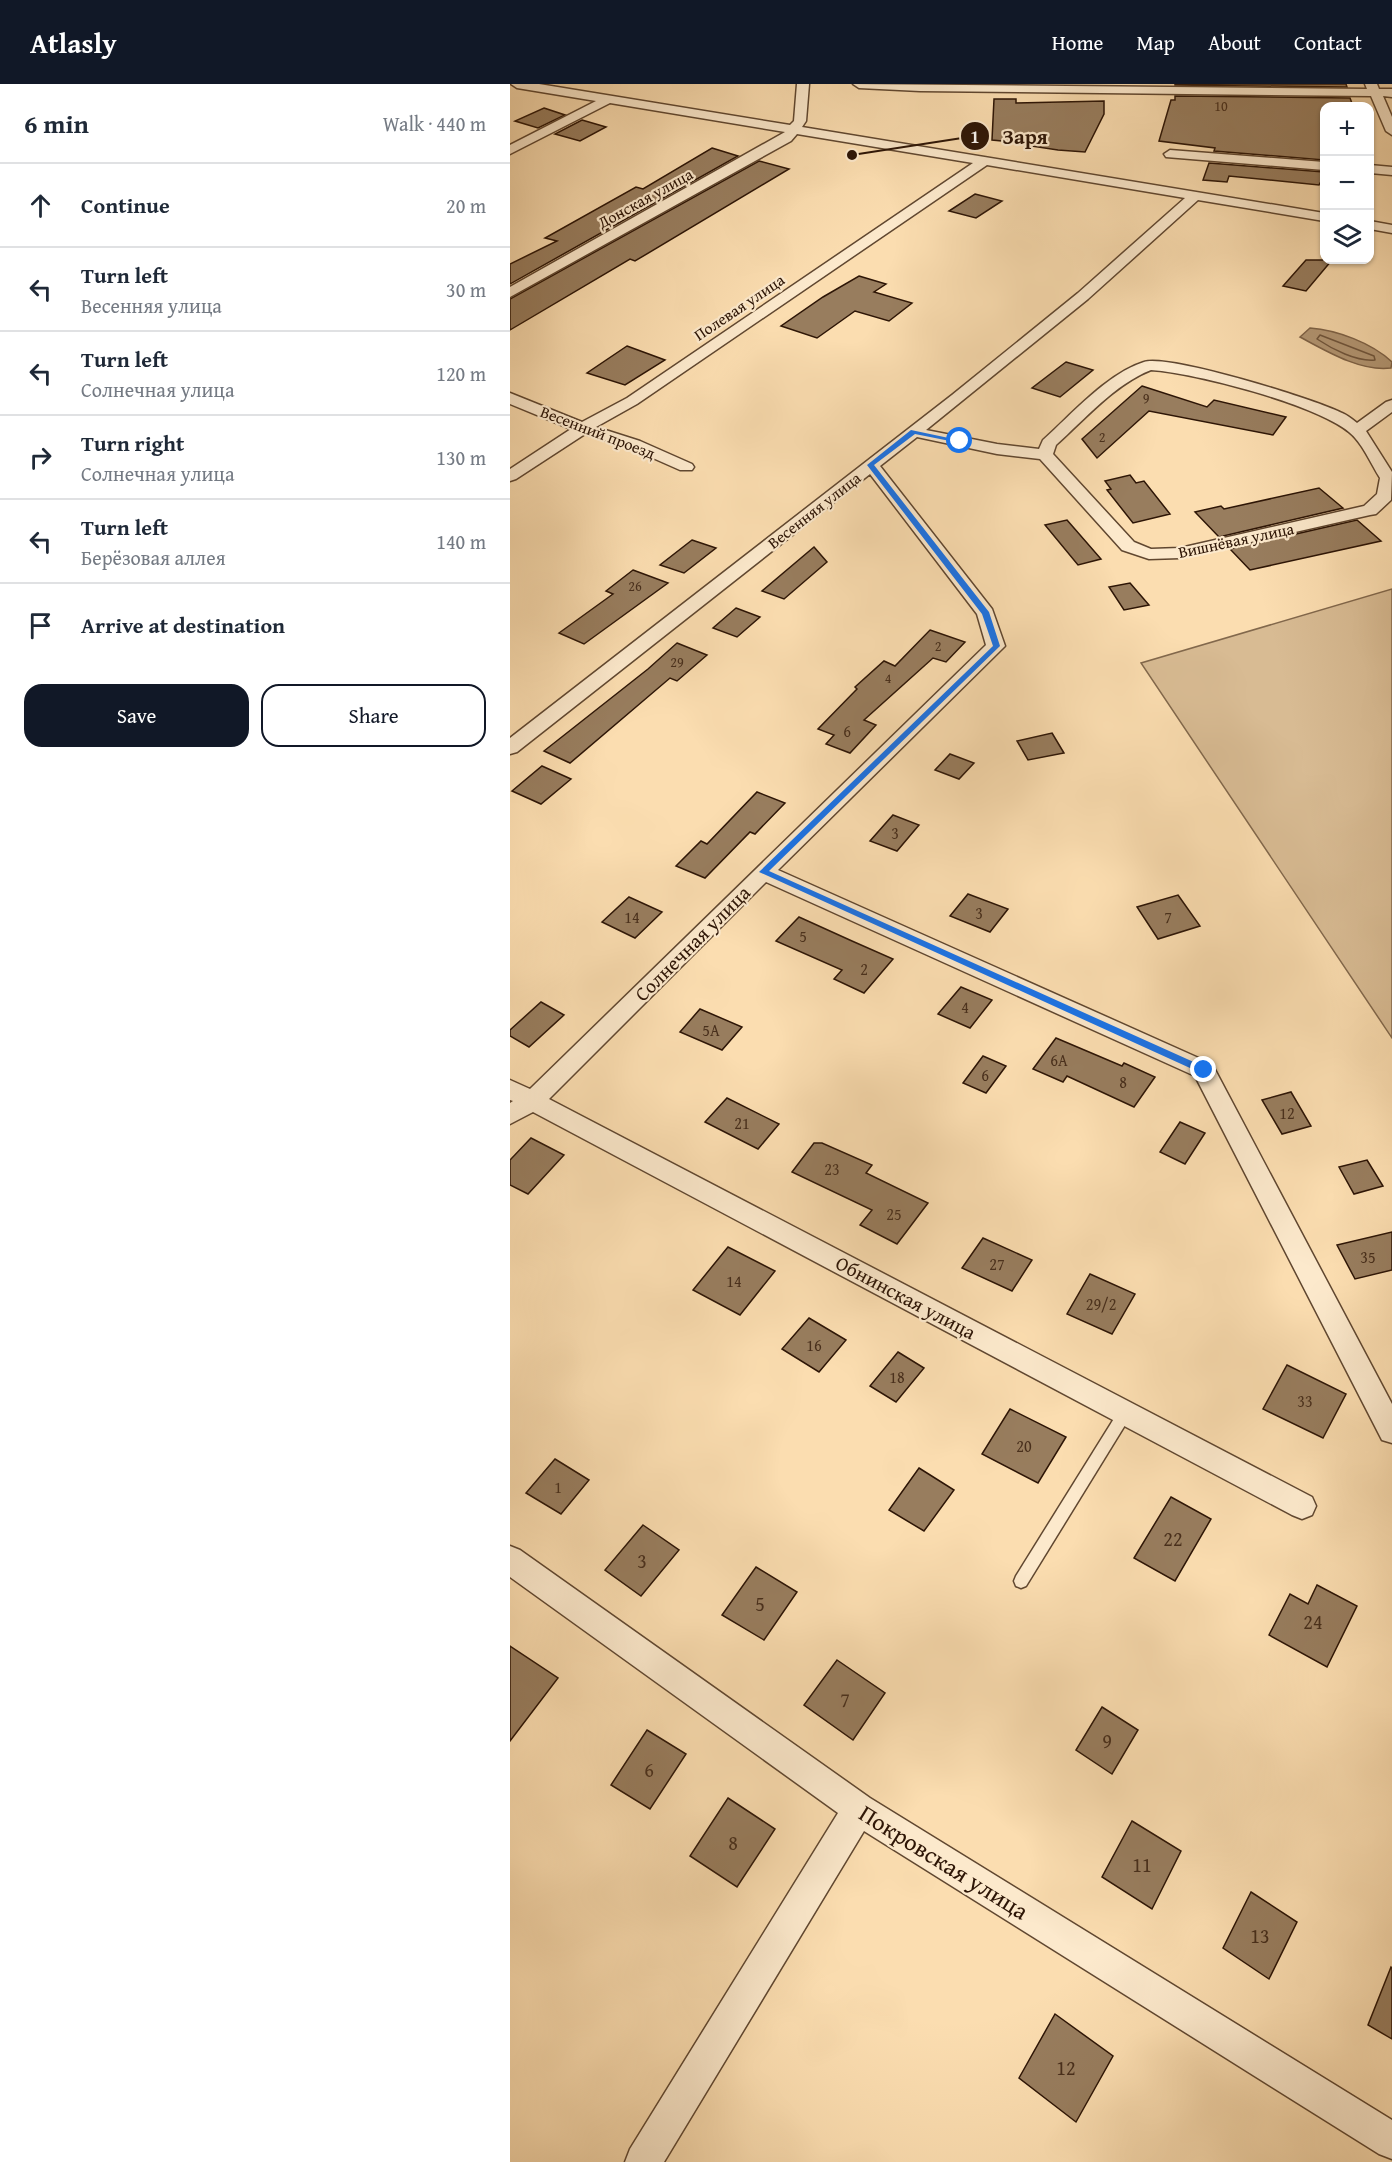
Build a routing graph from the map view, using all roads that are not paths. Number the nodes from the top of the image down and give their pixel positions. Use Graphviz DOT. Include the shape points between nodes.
graph roads {
  1 [pos="517,84"];
  2 [pos="859,84"];
  3 [pos="800,85"];
  4 [pos="1373,88"];
  5 [pos="1392,93"];
  6 [pos="609,99"];
  7 [pos="794,129"];
  8 [pos="1392,130"];
  9 [pos="510,150"];
  10 [pos="1170,154"];
  11 [pos="986,161"];
  12 [pos="1320,166"];
  13 [pos="1374,169"];
  14 [pos="1392,171"];
  15 [pos="1195,196"];
  16 [pos="1320,217"];
  17 [pos="1374,226"];
  18 [pos="1392,229"];
  19 [pos="510,293"];
  20 [pos="510,398"];
  21 [pos="1392,405"];
  22 [pos="583,428"];
  23 [pos="1357,430"];
  24 [pos="913,432"];
  25 [pos="1045,455"];
  26 [pos="871,465"];
  27 [pos="686,468"];
  28 [pos="510,476"];
  29 [pos="510,748"];
  30 [pos="763,872"];
  31 [pos="521,1095"];
  32 [pos="510,1115"];
  33 [pos="1125,1413"];
  34 [pos="1392,1431"];
  35 [pos="1302,1506"];
  36 [pos="510,1560"];
  37 [pos="1021,1581"];
  38 [pos="859,1809"];
  39 [pos="1392,2141"];
  40 [pos="643,2162"];
  1 -- 6 [label="street"];
  2 -- 4 [label="street"];
  3 -- 7 [label="street" via="800,121"];
  4 -- 5 [label="street"];
  4 -- 8 [label="street"];
  6 -- 7 [label="street"];
  6 -- 9 [label="street"];
  7 -- 11 [label="street"];
  7 -- 19 [label="street, Донская улица" via="786,138"];
  10 -- 12 [label="street"];
  11 -- 15 [label="street"];
  11 -- 22 [label="street, Полевая улица" via="632,401"];
  13 -- 14 [label="street"];
  15 -- 16 [label="street"];
  15 -- 24 [label="street, Весенняя улица" via="1083,296"];
  17 -- 18 [label="street"];
  20 -- 22 [label="street, Весенний проезд"];
  21 -- 23 [label="street"];
  22 -- 27 [label="street, Весенний проезд" via="634,444"];
  22 -- 28 [label="street, Полевая улица"];
  23 -- 25 [label="street" via="1336,416 1286,397 1175,367 1149,365 1129,373 1049,443"];
  23 -- 25 [label="street, Вишнёвая улица" via="1388,478 1385,496 1370,510 1180,553 1149,554 1128,546"];
  24 -- 25 [label="street"];
  24 -- 26 [label="street, Весенняя улица"];
  26 -- 29 [label="street, Весенняя улица"];
  26 -- 30 [label="street, Солнечная улица" via="986,613 996,646"];
  30 -- 31 [label="street, Солнечная улица"];
  30 -- 34 [label="street" via="1204,1070"];
  31 -- 32 [label="street, Солнечная улица"];
  31 -- 33 [label="street, Обнинская улица"];
  33 -- 35 [label="street, Обнинская улица"];
  33 -- 37 [label="lane"];
  36 -- 38 [label="street, Покровская улица"];
  38 -- 39 [label="street, Покровская улица"];
  38 -- 40 [label="street"];
}
